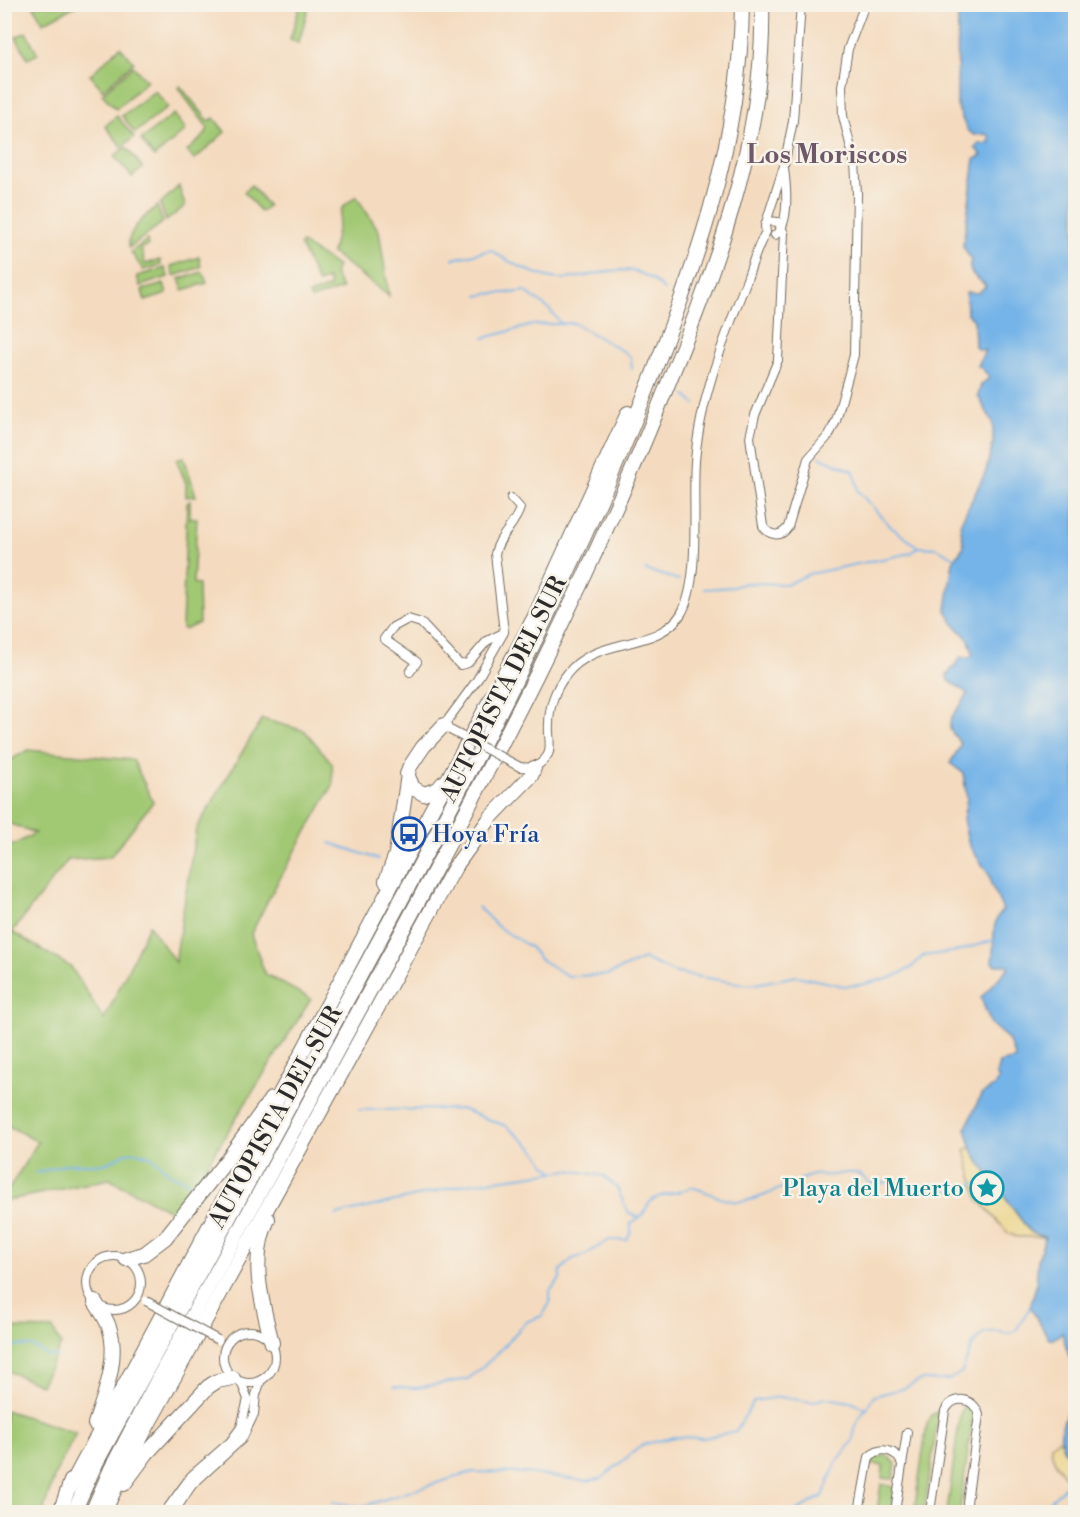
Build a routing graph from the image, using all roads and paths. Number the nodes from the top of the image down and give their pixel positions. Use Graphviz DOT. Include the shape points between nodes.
graph roads {
  1 [pos="742,4"];
  2 [pos="762,4"];
  3 [pos="801,4"];
  4 [pos="865,4"];
  5 [pos="784,166"];
  6 [pos="768,221"];
  7 [pos="781,228"];
  8 [pos="766,231"];
  9 [pos="775,235"];
  10 [pos="782,250"];
  11 [pos="685,286"];
  12 [pos="511,498"];
  13 [pos="504,632"];
  14 [pos="410,672"];
  15 [pos="447,728"];
  16 [pos="463,754"];
  17 [pos="527,767"];
  18 [pos="407,774"];
  19 [pos="374,918"];
  20 [pos="374,984"];
  21 [pos="302,1056"];
  22 [pos="335,1083"];
  23 [pos="297,1154"];
  24 [pos="126,1259"];
  25 [pos="137,1296"];
  26 [pos="95,1302"];
  27 [pos="272,1343"];
  28 [pos="226,1344"];
  29 [pos="237,1380"];
  30 [pos="261,1380"];
  31 [pos="907,1432"];
  32 [pos="902,1464"];
  33 [pos="69,1489"];
  34 [pos="60,1512"];
  35 [pos="74,1512"];
  36 [pos="92,1512"];
  37 [pos="104,1512"];
  38 [pos="109,1512"];
  39 [pos="165,1512"];
  40 [pos="174,1512"];
  41 [pos="859,1512"];
  42 [pos="895,1512"];
  43 [pos="930,1512"];
  44 [pos="969,1512"];
  1 -- 11 [label="highway, AUTOPISTA DEL SUR" via="738,90 726,154"];
  2 -- 20 [label="highway, AUTOPISTA DEL SUR" via="760,65 748,150 712,266 676,363 566,617"];
  3 -- 5 [label="street" via="796,102"];
  4 -- 10 [label="street" via="848,49 842,86 843,116 855,164 857,193 854,355 835,425 808,459 788,527 775,535 763,526 750,437 778,360"];
  5 -- 6 [label="street"];
  5 -- 7 [label="street"];
  6 -- 7 [label="street" via="777,220"];
  6 -- 8 [label="street"];
  7 -- 9 [label="street"];
  7 -- 10 [label="street"];
  8 -- 9 [label="street"];
  8 -- 17 [label="street" via="703,411 695,462 691,582 685,605 679,616 661,630 596,651 569,670 552,704 549,751 545,759"];
  9 -- 10 [label="street"];
  11 -- 16 [label="highway" via="534,618"];
  11 -- 35 [label="highway, AUTOPISTA DEL SUR" via="601,500 521,673"];
  12 -- 13 [label="street" via="520,508 518,516 496,544 495,554"];
  13 -- 14 [label="street" via="487,641 468,663 460,665 421,623 408,619 393,627 384,639 417,662"];
  13 -- 15 [label="street"];
  15 -- 17 [label="street, bridge"];
  15 -- 18 [label="highway" via="417,755"];
  16 -- 18 [label="highway" via="431,794 418,792"];
  16 -- 19 [label="highway"];
  17 -- 22 [label="highway" via="531,776 479,833 455,867"];
  18 -- 19 [label="highway" via="396,854"];
  19 -- 21 [label="highway"];
  20 -- 22 [label="highway"];
  20 -- 36 [label="highway, AUTOPISTA DEL SUR" via="159,1377"];
  21 -- 24 [label="highway" via="165,1238 144,1254"];
  21 -- 33 [label="highway"];
  22 -- 23 [label="highway"];
  23 -- 27 [label="highway" via="265,1225 258,1260 259,1288"];
  23 -- 37 [label="highway" via="128,1461"];
  24 -- 25 [label="street" via="139,1276"];
  24 -- 26 [label="street" via="112,1256 92,1267 87,1288"];
  25 -- 26 [label="street" via="117,1310"];
  25 -- 28 [label="street, bridge"];
  26 -- 33 [label="highway" via="109,1327 112,1353 106,1390"];
  27 -- 28 [label="street" via="251,1330 235,1334"];
  27 -- 30 [label="street" via="275,1362"];
  28 -- 29 [label="street" via="223,1364"];
  29 -- 30 [label="street"];
  29 -- 38 [label="highway" via="217,1381 208,1387 147,1453 125,1481"];
  29 -- 39 [label="street" via="248,1399 241,1427 230,1442 190,1476"];
  30 -- 40 [label="street" via="254,1414 242,1439 192,1485"];
  31 -- 32 [label="street"];
  32 -- 41 [label="street" via="890,1451 881,1450 869,1457"];
  32 -- 42 [label="street"];
  33 -- 34 [label="highway"];
  43 -- 44 [label="street" via="945,1411 960,1399 972,1403 979,1415 966,1502"];
}
